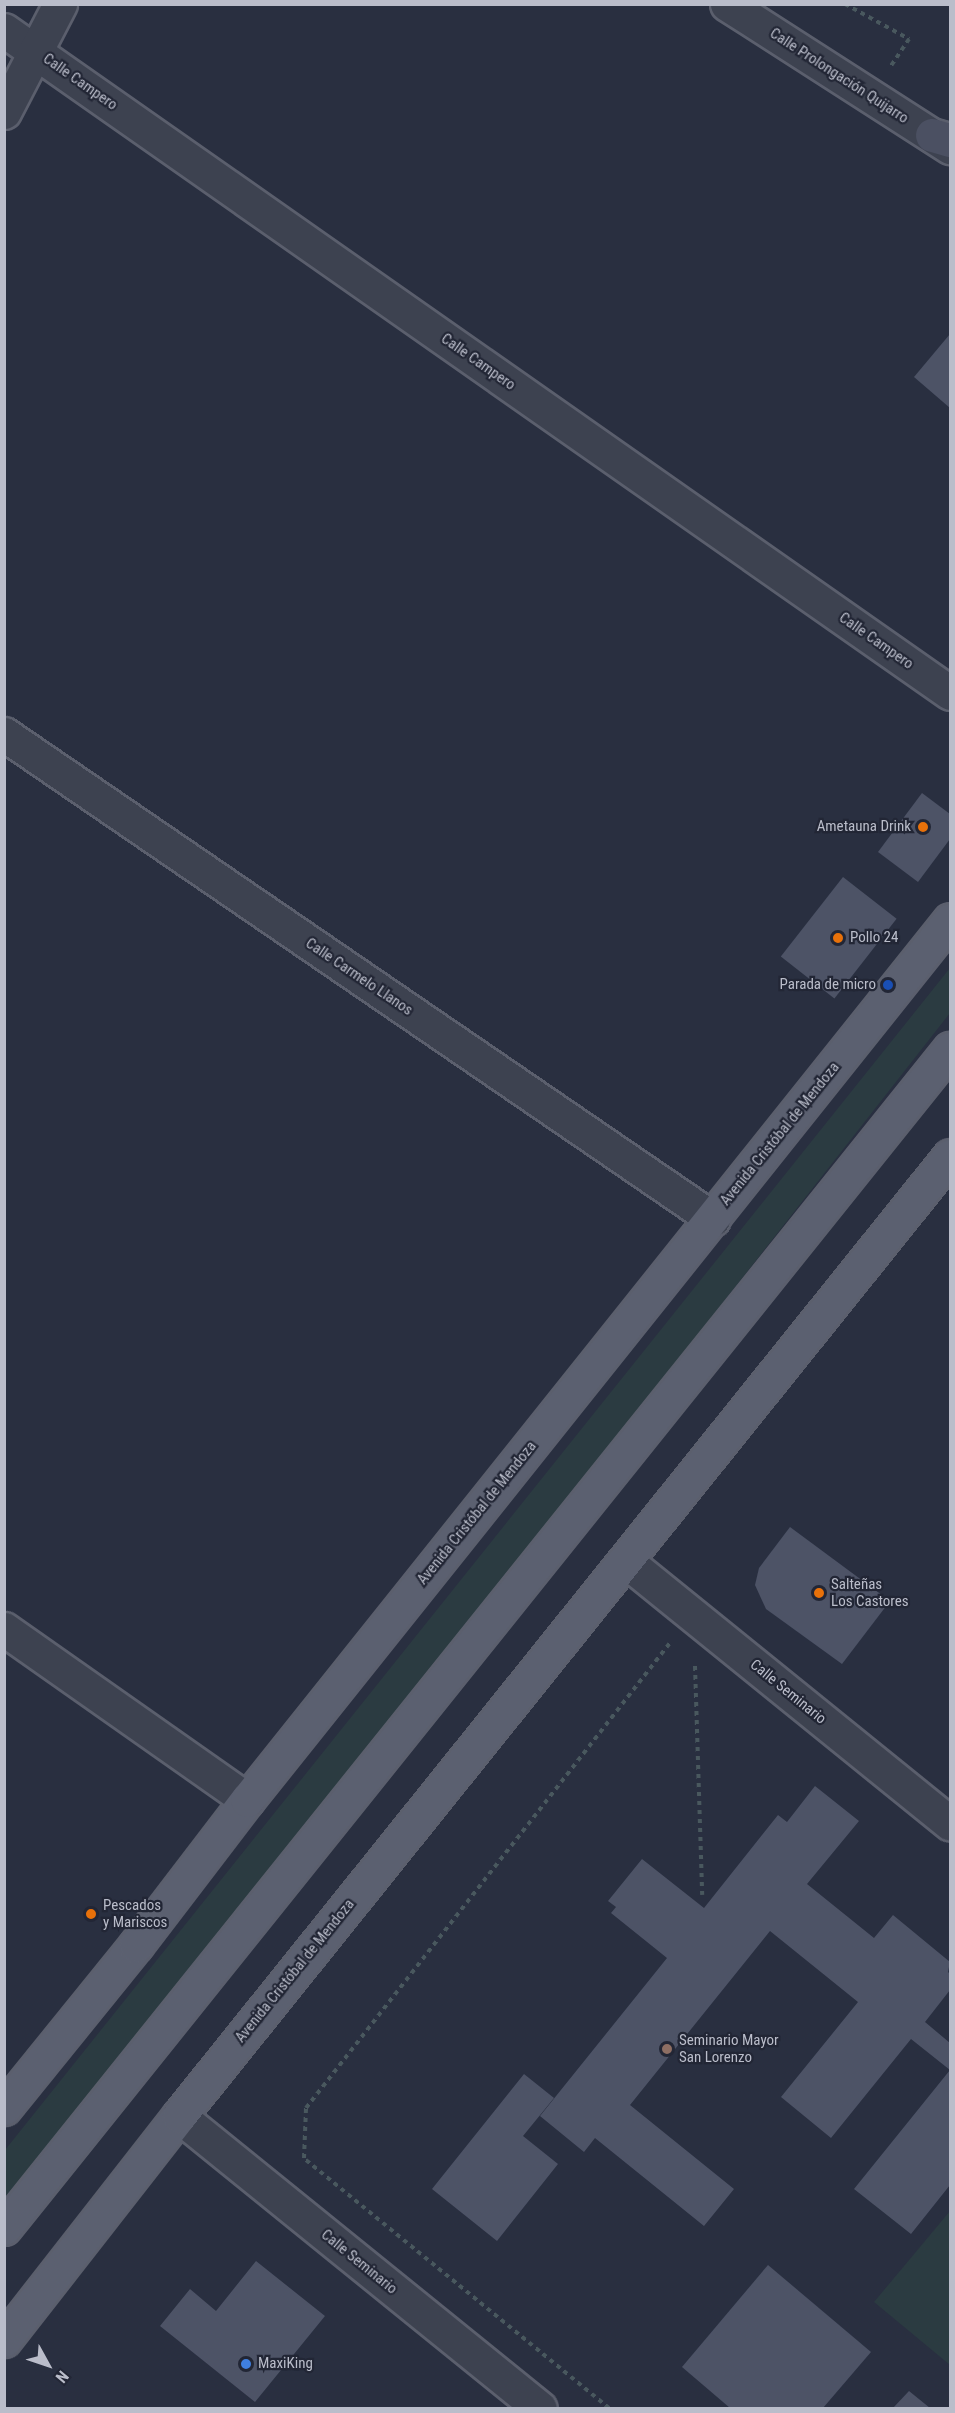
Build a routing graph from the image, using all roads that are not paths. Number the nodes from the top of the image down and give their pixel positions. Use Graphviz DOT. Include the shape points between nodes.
graph roads {
  1 [pos="60,4"];
  2 [pos="727,4"];
  3 [pos="4,30"];
  4 [pos="35,51"];
  5 [pos="4,112"];
  6 [pos="944,141"];
  7 [pos="951,693"];
  8 [pos="4,734"];
  9 [pos="951,920"];
  10 [pos="951,1049"];
  11 [pos="951,1156"];
  12 [pos="713,1219"];
  13 [pos="626,1561"];
  14 [pos="4,1629"];
  15 [pos="247,1800"];
  16 [pos="951,1824"];
  17 [pos="4,2108"];
  18 [pos="179,2116"];
  19 [pos="4,2228"];
  20 [pos="4,2340"];
  21 [pos="532,2406"];
  1 -- 4 [label="street"];
  2 -- 6 [label="street, Calle Prolongación Quijarro"];
  3 -- 4 [label="street, Calle Campero"];
  4 -- 5 [label="street"];
  4 -- 7 [label="street, Calle Campero"];
  8 -- 12 [label="street, Calle Carmelo Llanos"];
  9 -- 12 [label="main road, Avenida Cristóbal de Mendoza"];
  10 -- 19 [label="main road"];
  11 -- 13 [label="main road, Avenida Cristóbal de Mendoza"];
  12 -- 15 [label="main road, Avenida Cristóbal de Mendoza"];
  13 -- 16 [label="street, Calle Seminario"];
  13 -- 18 [label="main road, Avenida Cristóbal de Mendoza"];
  14 -- 15 [label="street"];
  15 -- 17 [label="main road, Avenida Cristóbal de Mendoza" via="136,1946"];
  18 -- 20 [label="main road, Avenida Cristóbal de Mendoza"];
  18 -- 21 [label="street, Calle Seminario"];
}
